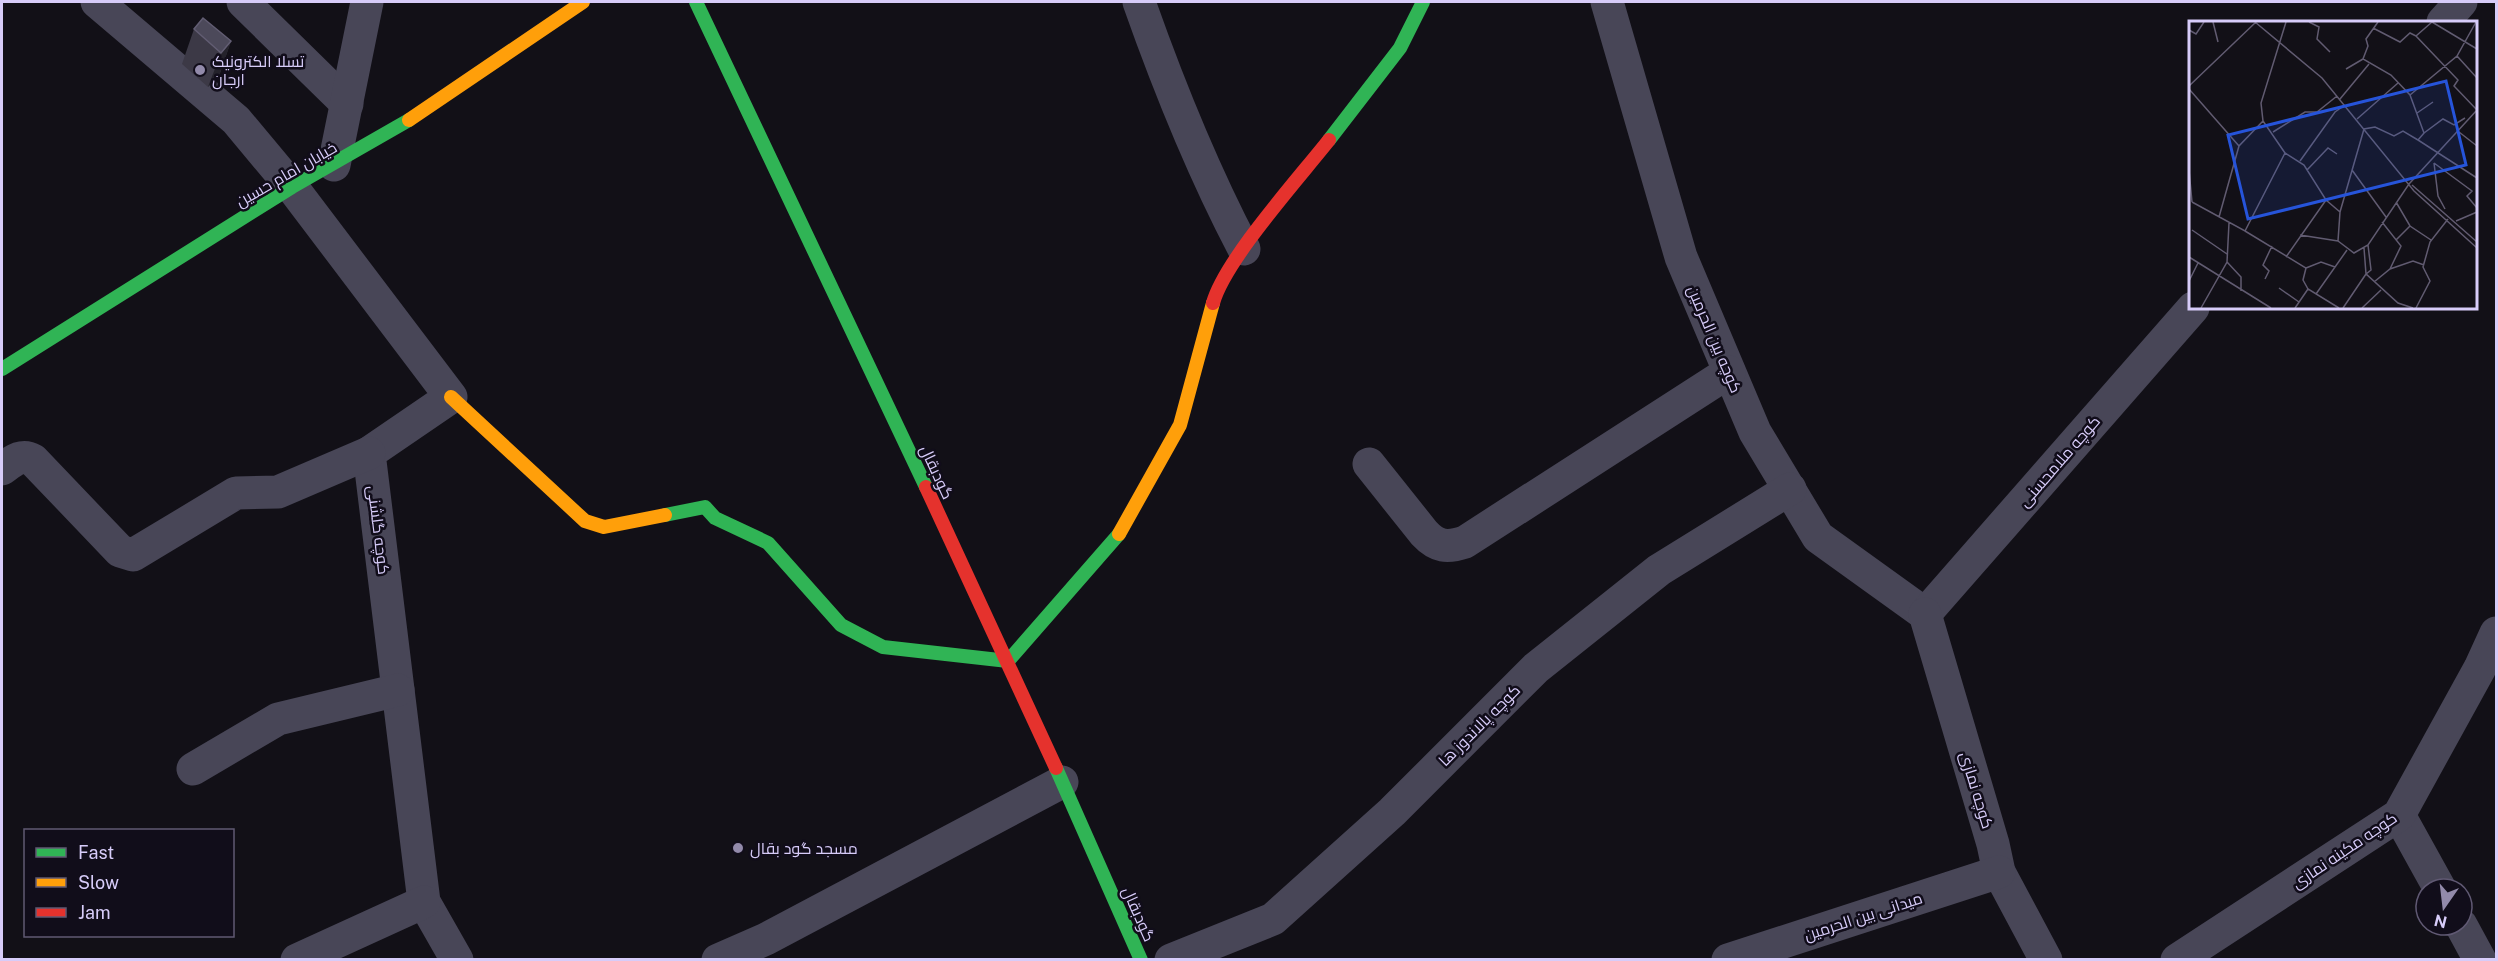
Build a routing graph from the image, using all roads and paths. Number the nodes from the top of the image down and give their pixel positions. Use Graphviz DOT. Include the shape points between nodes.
graph roads {
  1 [pos="97,2"];
  2 [pos="243,2"];
  3 [pos="366,2"];
  4 [pos="583,2"];
  5 [pos="696,2"];
  6 [pos="1139,2"];
  7 [pos="1423,2"];
  8 [pos="1607,2"];
  9 [pos="2461,2"];
  10 [pos="2444,21"];
  11 [pos="347,104"];
  12 [pos="334,165"];
  13 [pos="292,187"];
  14 [pos="1244,249"];
  15 [pos="2192,309"];
  16 [pos="2,369"];
  17 [pos="1729,372"];
  18 [pos="451,397"];
  19 [pos="369,453"];
  20 [pos="1369,464"];
  21 [pos="2,469"];
  22 [pos="1790,489"];
  23 [pos="1924,614"];
  24 [pos="2496,633"];
  25 [pos="1008,661"];
  26 [pos="398,690"];
  27 [pos="193,769"];
  28 [pos="1062,782"];
  29 [pos="2399,815"];
  30 [pos="1999,872"];
  31 [pos="2433,877"];
  32 [pos="424,902"];
  33 [pos="2468,937"];
  34 [pos="297,960"];
  35 [pos="458,960"];
  36 [pos="718,960"];
  37 [pos="1141,960"];
  38 [pos="1172,960"];
  39 [pos="1728,960"];
  40 [pos="2046,960"];
  41 [pos="2177,960"];
  42 [pos="2480,960"];
  1 -- 13 [label="street" via="236,120"];
  2 -- 11 [label="street"];
  3 -- 11 [label="street"];
  4 -- 12 [label="street, خیابان امام حسین" via="397,128"];
  5 -- 25 [label="street, گودبقال"];
  6 -- 14 [label="street" via="1175,104"];
  7 -- 14 [label="street" via="1400,48"];
  8 -- 17 [label="street, کوچه بین الحرمین" via="1681,257"];
  9 -- 10 [label="street"];
  11 -- 12 [label="street"];
  12 -- 13 [label="street, خیابان امام حسین"];
  13 -- 16 [label="street, خیابان امام حسین"];
  13 -- 18 [label="street"];
  14 -- 25 [label="street" via="1216,293 1180,425 1148,484 1115,541"];
  15 -- 23 [label="street, کوچه ملامحسنی"];
  17 -- 20 [label="street" via="1473,537 1449,548 1433,543"];
  17 -- 22 [label="street, کوچه بین الحرمین" via="1755,432"];
  18 -- 19 [label="street"];
  18 -- 25 [label="street" via="595,526 705,507 716,518 768,543 841,625 883,647"];
  19 -- 21 [label="street" via="278,492 236,493 133,555 120,551 33,460 21,457"];
  19 -- 26 [label="street, کوچه گلشنی"];
  22 -- 23 [label="street, کوچه بین الحرمین" via="1818,537"];
  22 -- 38 [label="street, کوچه پالاندوز ها" via="1659,570 1536,668 1392,812 1273,919"];
  23 -- 30 [label="street, کوچه نمازی"];
  24 -- 29 [label="street, کوچه مکینه نمازی"];
  25 -- 28 [label="street, گودبقال"];
  26 -- 27 [label="street" via="278,719"];
  26 -- 32 [label="street, کوچه گلشنی"];
  28 -- 36 [label="street" via="766,939"];
  28 -- 37 [label="street, گودبقال"];
  29 -- 31 [label="street"];
  29 -- 41 [label="street, کوچه مکینه نمازی"];
  30 -- 39 [label="street, میدانی بین الحرمین"];
  30 -- 40 [label="street, کوچه نمازی"];
  32 -- 34 [label="street"];
  32 -- 35 [label="street, کوچه گلشنی"];
  33 -- 42 [label="street"];
}
